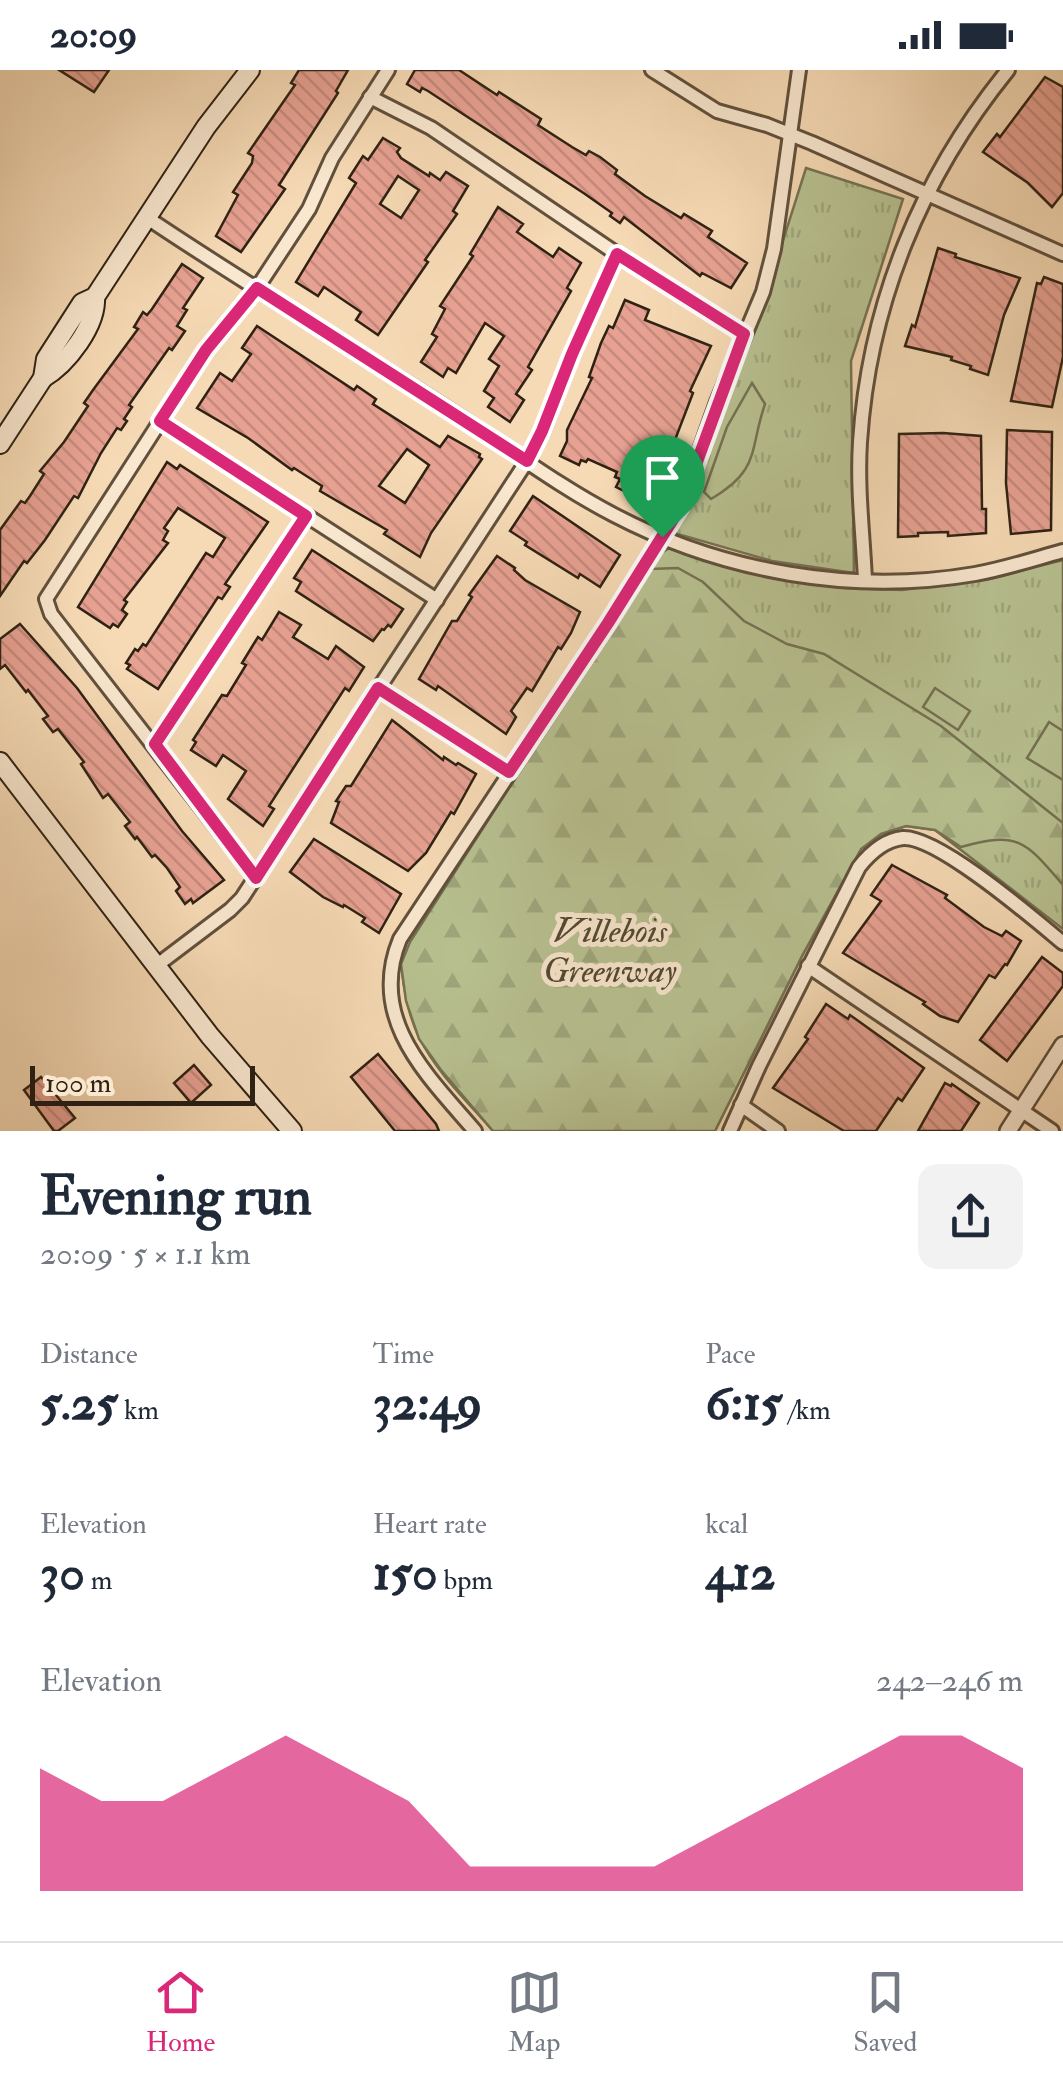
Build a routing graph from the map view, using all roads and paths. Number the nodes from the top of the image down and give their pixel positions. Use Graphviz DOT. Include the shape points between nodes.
graph roads {
  1 [pos="250,70"];
  2 [pos="388,70"];
  3 [pos="652,70"];
  4 [pos="799,70"];
  5 [pos="1008,70"];
  6 [pos="370,98"];
  7 [pos="791,136"];
  8 [pos="926,194"];
  9 [pos="146,218"];
  10 [pos="617,254"];
  11 [pos="1063,254"];
  12 [pos="257,288"];
  13 [pos="744,334"];
  14 [pos="160,421"];
  15 [pos="0,444"];
  16 [pos="527,461"];
  17 [pos="306,516"];
  18 [pos="662,537"];
  19 [pos="1063,551"];
  20 [pos="864,580"];
  21 [pos="437,600"];
  22 [pos="378,688"];
  23 [pos="155,744"];
  24 [pos="0,762"];
  25 [pos="509,772"];
  26 [pos="256,878"];
  27 [pos="1063,943"];
  28 [pos="156,966"];
  29 [pos="808,966"];
  30 [pos="1063,1045"];
  31 [pos="741,1105"];
  32 [pos="1021,1109"];
  33 [pos="292,1131"];
  34 [pos="475,1131"];
  35 [pos="730,1131"];
  36 [pos="778,1131"];
  37 [pos="1008,1131"];
  38 [pos="1052,1131"];
  1 -- 9 [label="main road"];
  2 -- 6 [label="street"];
  3 -- 7 [label="street" via="717,111"];
  4 -- 7 [label="street"];
  5 -- 8 [label="street"];
  6 -- 10 [label="street" via="431,128"];
  6 -- 12 [label="street"];
  7 -- 8 [label="street"];
  7 -- 13 [label="street" via="774,250"];
  8 -- 11 [label="street"];
  8 -- 20 [label="street" via="889,284 867,380 860,446"];
  9 -- 12 [label="street"];
  9 -- 15 [label="main road" via="46,358 43,378"];
  10 -- 13 [label="street"];
  10 -- 16 [label="street"];
  12 -- 14 [label="street"];
  12 -- 16 [label="street"];
  13 -- 18 [label="street" via="688,490"];
  14 -- 17 [label="street"];
  14 -- 23 [label="street" via="46,599"];
  16 -- 18 [label="street" via="593,504"];
  16 -- 21 [label="street"];
  17 -- 21 [label="street"];
  17 -- 23 [label="street"];
  18 -- 20 [label="street" via="780,573"];
  18 -- 25 [label="street"];
  19 -- 20 [label="street" via="978,574"];
  21 -- 22 [label="street"];
  22 -- 25 [label="street"];
  22 -- 26 [label="street"];
  23 -- 26 [label="street"];
  24 -- 28 [label="main road"];
  25 -- 34 [label="street" via="400,938 389,977 408,1048"];
  26 -- 28 [label="street" via="230,910"];
  27 -- 29 [label="street" via="953,858 899,839 870,853 859,867"];
  28 -- 33 [label="main road"];
  29 -- 31 [label="street"];
  29 -- 32 [label="street"];
  30 -- 32 [label="street"];
  31 -- 35 [label="street"];
  31 -- 36 [label="street"];
  32 -- 37 [label="street"];
  32 -- 38 [label="street"];
}
